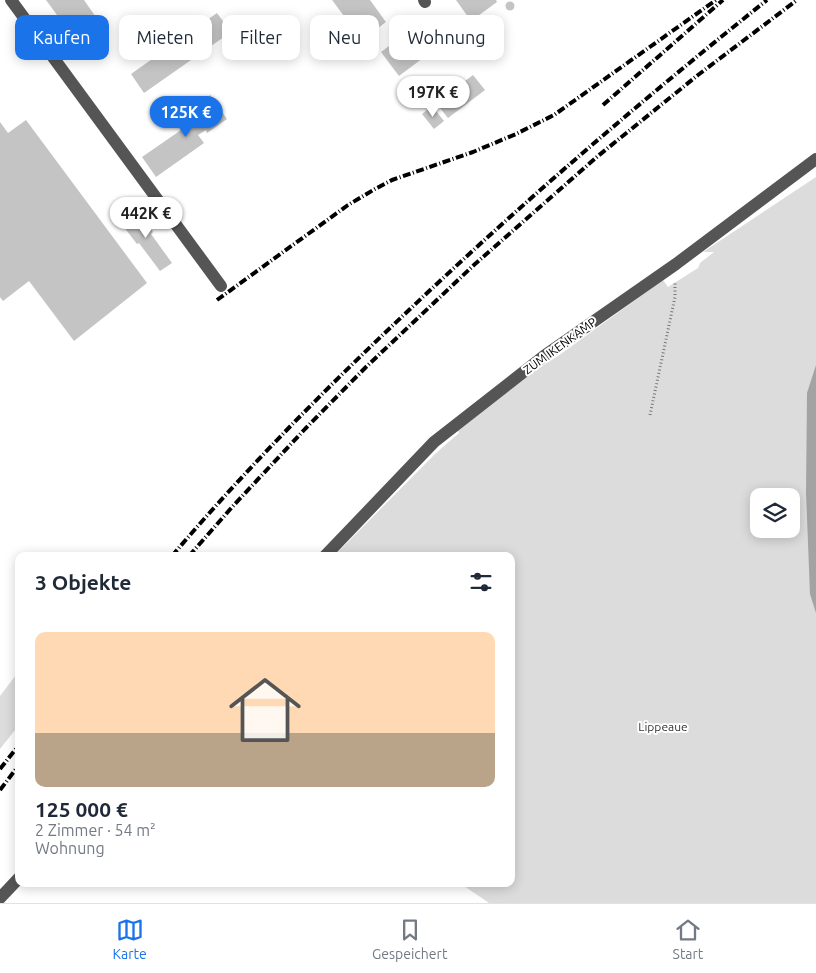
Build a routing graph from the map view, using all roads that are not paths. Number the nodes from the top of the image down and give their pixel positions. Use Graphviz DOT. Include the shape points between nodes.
graph roads {
  1 [pos="11,0"];
  2 [pos="816,159"];
  3 [pos="221,286"];
  4 [pos="329,552"];
  5 [pos="15,882"];
  6 [pos="0,898"];
  1 -- 3 [label="street"];
  2 -- 4 [label="street, ZUM IKENKAMP" via="676,264 544,356 434,442"];
  5 -- 6 [label="street"];
}
